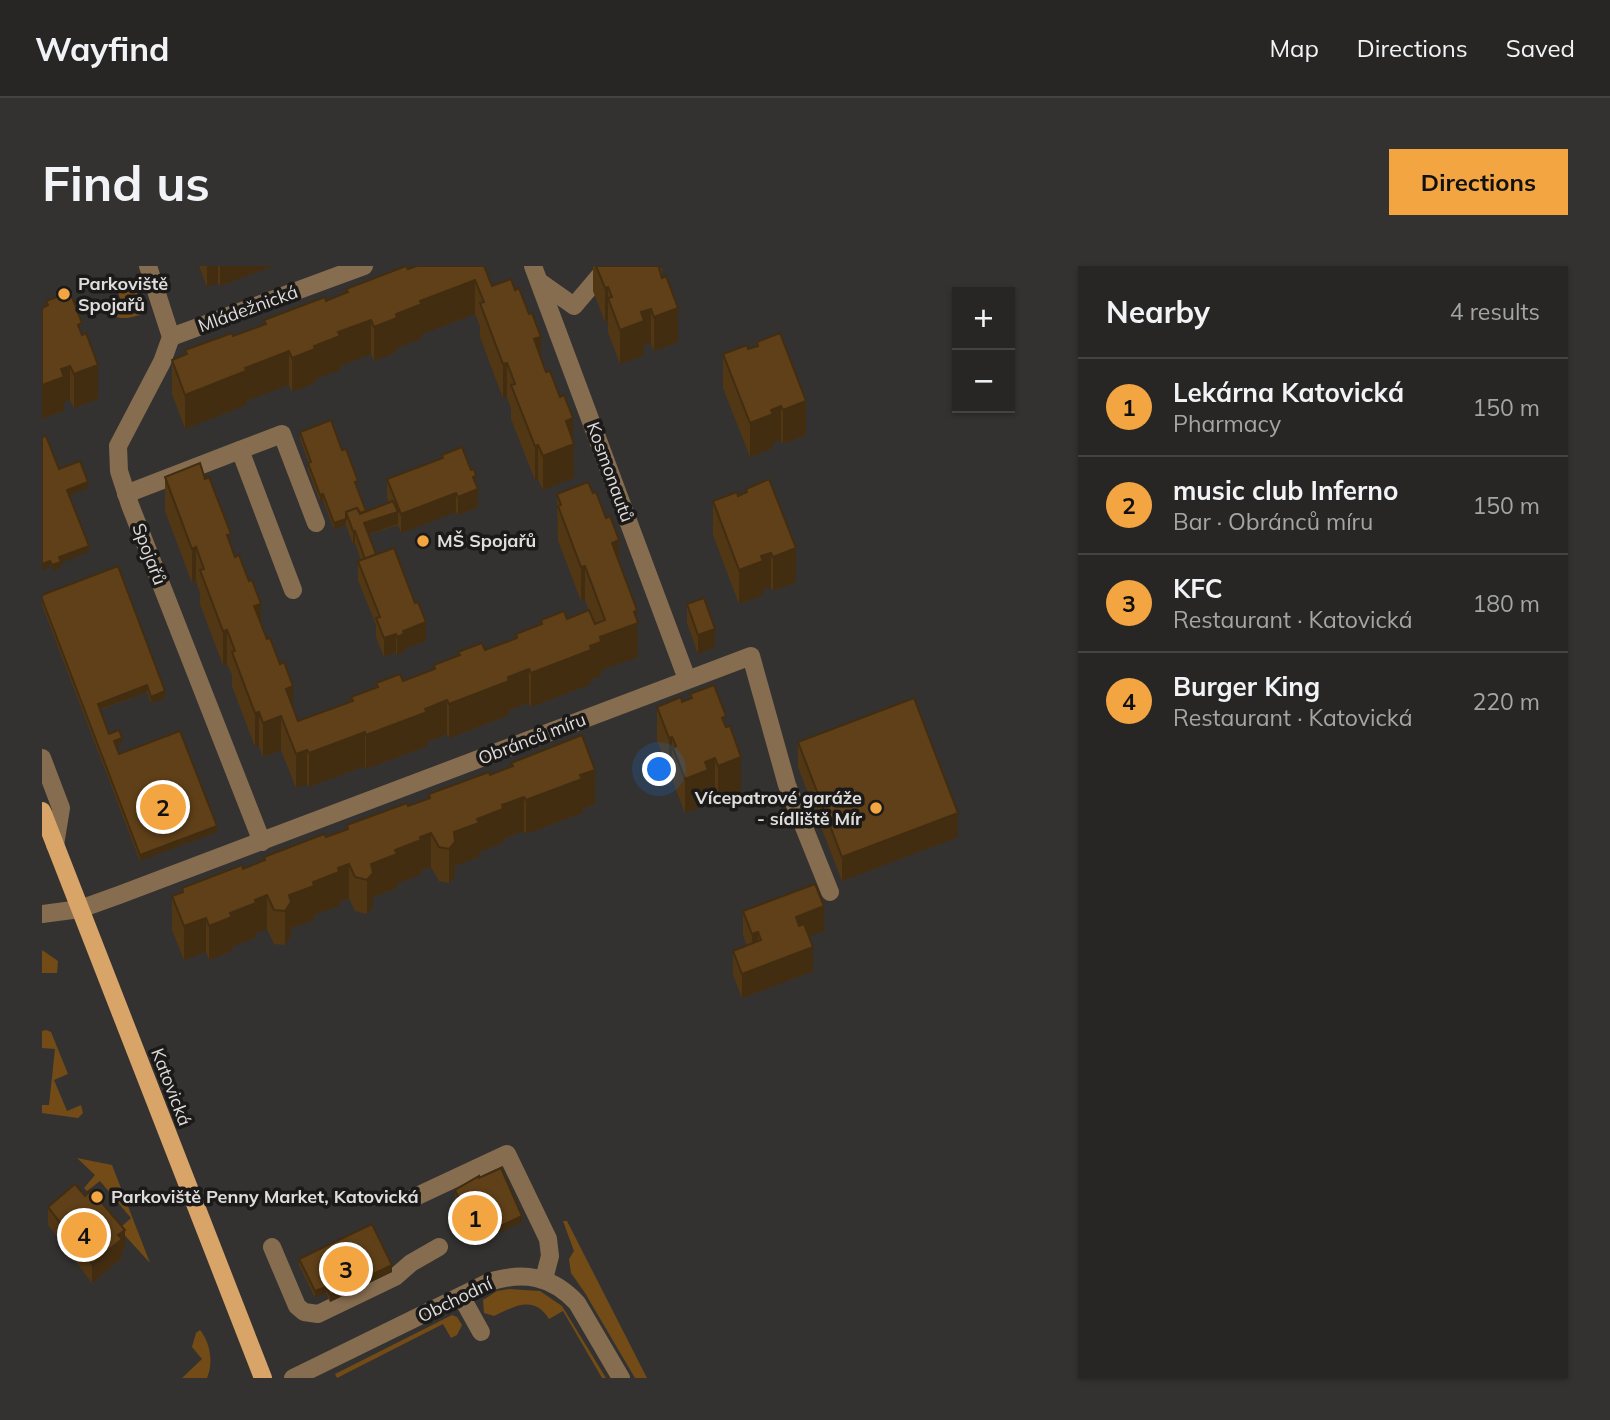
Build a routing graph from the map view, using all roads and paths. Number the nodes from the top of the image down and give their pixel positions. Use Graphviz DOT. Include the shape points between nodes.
graph roads {
  1 [pos="148,266"];
  2 [pos="364,266"];
  3 [pos="608,266"];
  4 [pos="537,274"];
  5 [pos="171,337"];
  6 [pos="240,450"];
  7 [pos="126,494"];
  8 [pos="316,523"];
  9 [pos="293,590"];
  10 [pos="687,679"];
  11 [pos="42,758"];
  12 [pos="42,811"];
  13 [pos="262,842"];
  14 [pos="55,845"];
  15 [pos="830,892"];
  16 [pos="80,909"];
  17 [pos="42,914"];
  18 [pos="415,1197"];
  19 [pos="272,1247"];
  20 [pos="439,1247"];
  21 [pos="544,1279"];
  22 [pos="461,1296"];
  23 [pos="481,1332"];
  24 [pos="263,1378"];
  25 [pos="293,1378"];
  26 [pos="621,1378"];
  1 -- 5 [label="street"];
  2 -- 5 [label="street, Mládežnická"];
  3 -- 4 [label="street" via="574,306"];
  4 -- 10 [label="street, Kosmonautů"];
  5 -- 7 [label="street, Spojařů" via="118,446"];
  6 -- 7 [label="street"];
  6 -- 8 [label="street" via="282,434"];
  6 -- 9 [label="street"];
  7 -- 13 [label="street, Spojařů"];
  10 -- 13 [label="street, Obránců míru"];
  10 -- 15 [label="street, Obránců míru" via="751,656 787,785"];
  11 -- 14 [label="street" via="61,808"];
  12 -- 14 [label="main road, Katovická"];
  13 -- 16 [label="street, Obránců míru"];
  14 -- 16 [label="main road, Katovická"];
  16 -- 17 [label="street, Obránců míru"];
  16 -- 24 [label="main road, Katovická"];
  18 -- 21 [label="street" via="508,1154 548,1239 550,1256"];
  19 -- 20 [label="street" via="297,1306 310,1314 396,1277"];
  21 -- 22 [label="street, Obchodní" via="502,1278"];
  21 -- 26 [label="street" via="577,1303"];
  22 -- 23 [label="street"];
  22 -- 25 [label="street, Obchodní"];
}
